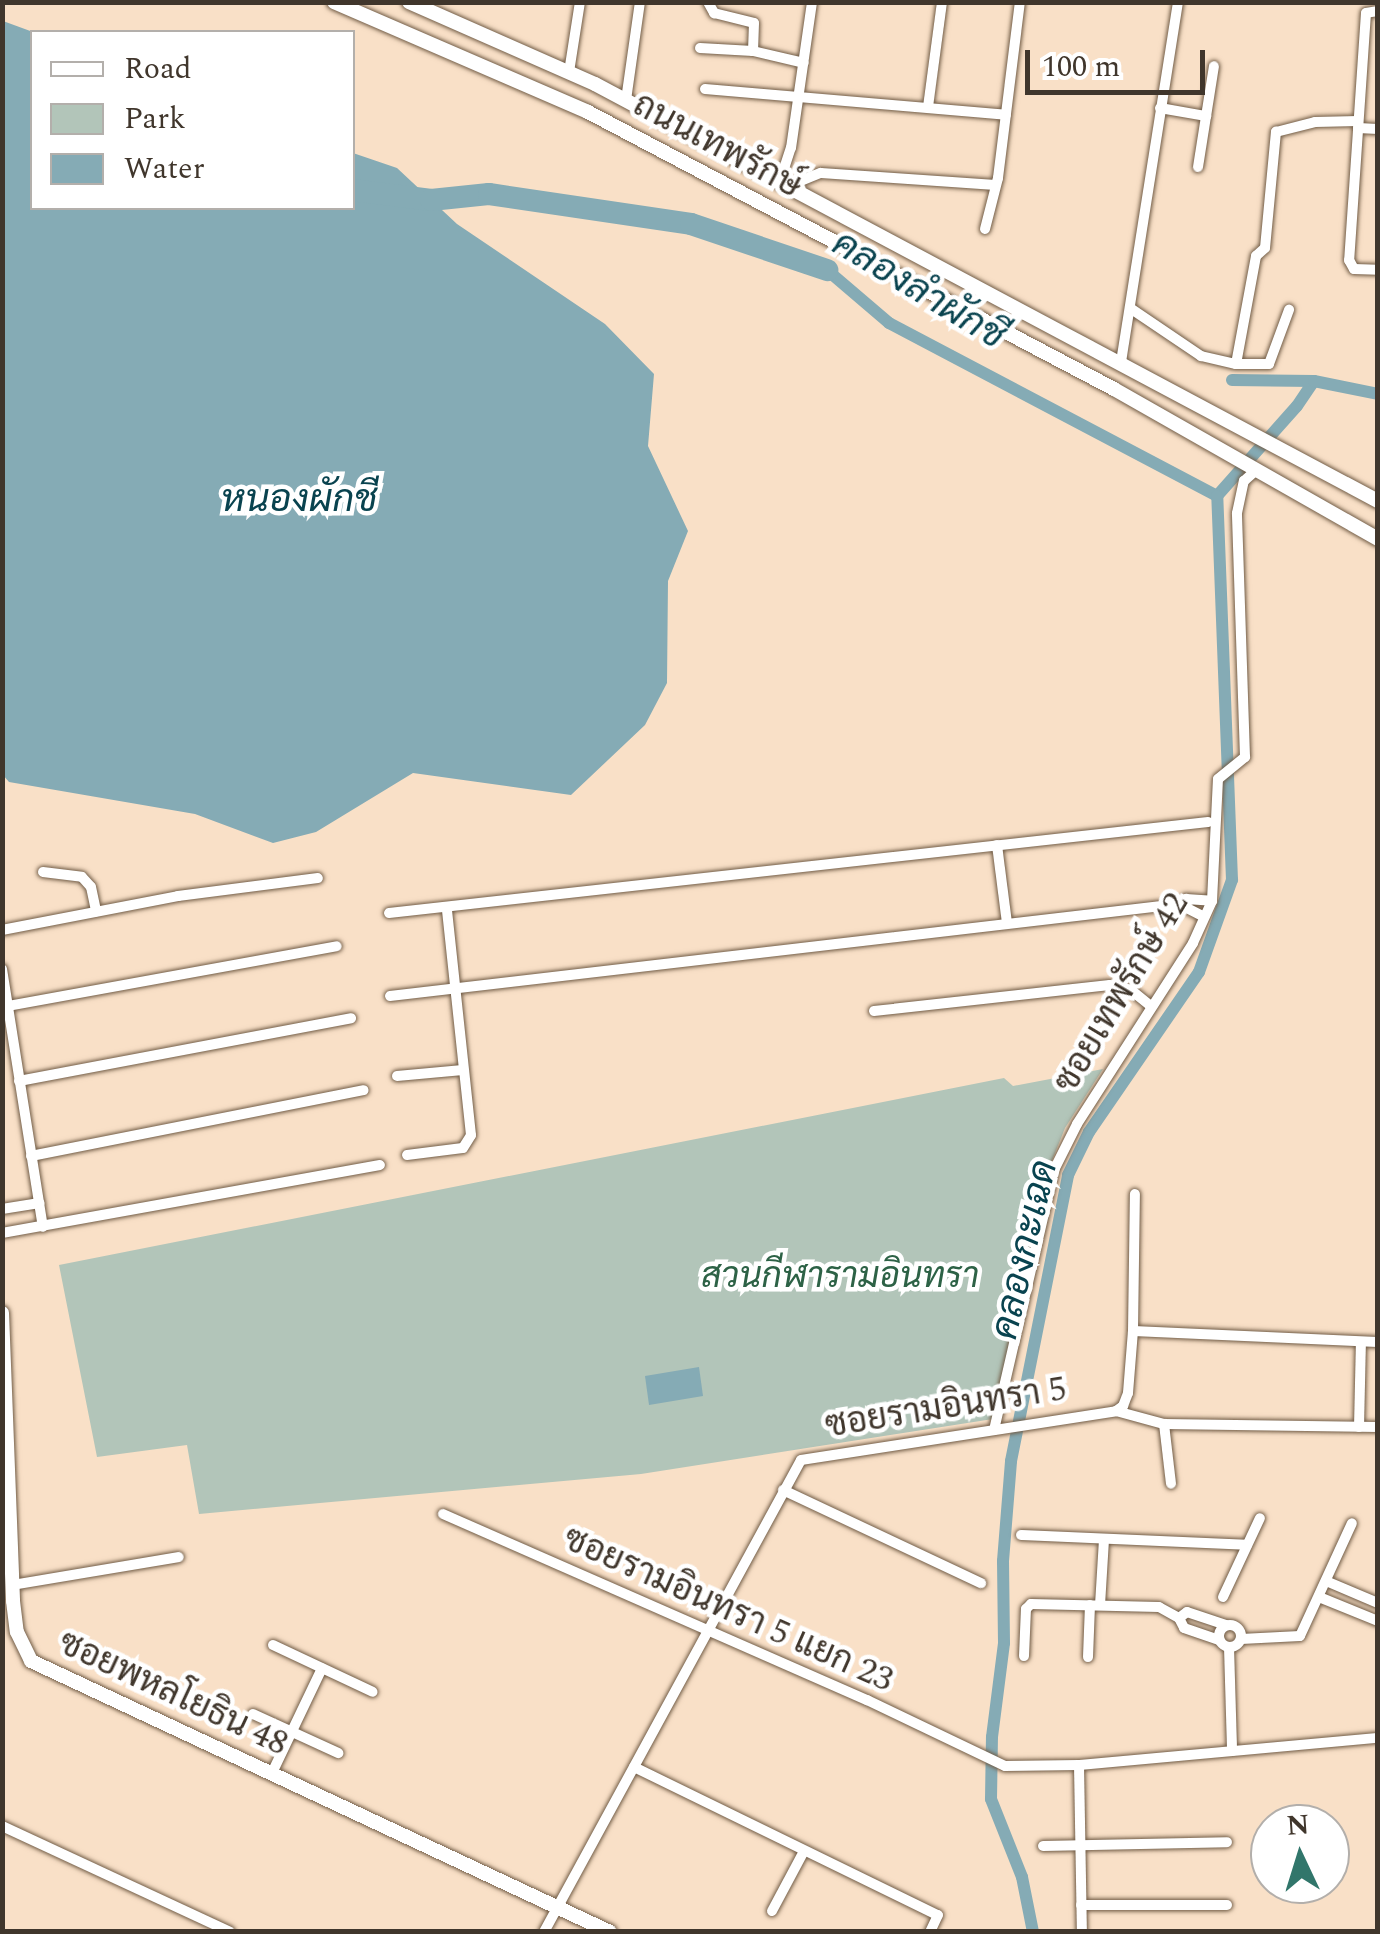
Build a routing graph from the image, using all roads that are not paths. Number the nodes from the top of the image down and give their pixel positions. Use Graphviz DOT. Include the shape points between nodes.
graph roads {
  1 [pos="334,2"];
  2 [pos="580,2"];
  3 [pos="640,2"];
  4 [pos="708,2"];
  5 [pos="812,2"];
  6 [pos="942,2"];
  7 [pos="1020,2"];
  8 [pos="1178,2"];
  9 [pos="413,3"];
  10 [pos="1378,11"];
  11 [pos="700,48"];
  12 [pos="752,51"];
  13 [pos="804,63"];
  14 [pos="1214,66"];
  15 [pos="569,72"];
  16 [pos="706,89"];
  17 [pos="799,94"];
  18 [pos="626,100"];
  19 [pos="928,108"];
  20 [pos="1160,108"];
  21 [pos="1006,116"];
  22 [pos="1206,116"];
  23 [pos="1358,124"];
  24 [pos="1378,129"];
  25 [pos="1198,167"];
  26 [pos="784,184"];
  27 [pos="996,185"];
  28 [pos="985,230"];
  29 [pos="1378,270"];
  30 [pos="1130,308"];
  31 [pos="1288,310"];
  32 [pos="1121,362"];
  33 [pos="1236,364"];
  34 [pos="1252,469"];
  35 [pos="1378,501"];
  36 [pos="1378,539"];
  37 [pos="1208,822"];
  38 [pos="997,845"];
  39 [pos="43,872"];
  40 [pos="318,878"];
  41 [pos="1212,901"];
  42 [pos="1179,904"];
  43 [pos="447,909"];
  44 [pos="96,911"];
  45 [pos="389,913"];
  46 [pos="1204,917"];
  47 [pos="1007,924"];
  48 [pos="2,930"];
  49 [pos="337,946"];
  50 [pos="2,970"];
  51 [pos="455,990"];
  52 [pos="390,996"];
  53 [pos="8,1006"];
  54 [pos="1151,1006"];
  55 [pos="874,1011"];
  56 [pos="351,1018"];
  57 [pos="463,1070"];
  58 [pos="397,1076"];
  59 [pos="19,1082"];
  60 [pos="364,1090"];
  61 [pos="407,1155"];
  62 [pos="31,1156"];
  63 [pos="380,1165"];
  64 [pos="1135,1194"];
  65 [pos="40,1203"];
  66 [pos="2,1209"];
  67 [pos="43,1227"];
  68 [pos="2,1233"];
  69 [pos="2,1312"];
  70 [pos="1132,1331"];
  71 [pos="1360,1342"];
  72 [pos="1378,1342"];
  73 [pos="4,1358"];
  74 [pos="1116,1411"];
  75 [pos="1164,1424"];
  76 [pos="1359,1427"];
  77 [pos="1378,1427"];
  78 [pos="994,1430"];
  79 [pos="5,1439"];
  80 [pos="1171,1484"];
  81 [pos="783,1490"];
  82 [pos="443,1514"];
  83 [pos="1260,1518"];
  84 [pos="1352,1523"];
  85 [pos="6,1526"];
  86 [pos="1021,1535"];
  87 [pos="1104,1538"];
  88 [pos="1248,1545"];
  89 [pos="179,1557"];
  90 [pos="1326,1581"];
  91 [pos="981,1583"];
  92 [pos="9,1596"];
  93 [pos="1318,1597"];
  94 [pos="1222,1598"];
  95 [pos="1378,1602"];
  96 [pos="1095,1605"];
  97 [pos="1179,1618"];
  98 [pos="1378,1621"];
  99 [pos="1226,1625"];
  100 [pos="708,1631"];
  101 [pos="1240,1639"];
  102 [pos="1219,1640"];
  103 [pos="274,1645"];
  104 [pos="1230,1647"];
  105 [pos="1024,1656"];
  106 [pos="1088,1657"];
  107 [pos="322,1668"];
  108 [pos="373,1692"];
  109 [pos="253,1714"];
  110 [pos="292,1731"];
  111 [pos="1378,1738"];
  112 [pos="1232,1751"];
  113 [pos="338,1753"];
  114 [pos="1079,1765"];
  115 [pos="634,1768"];
  116 [pos="272,1773"];
  117 [pos="2,1826"];
  118 [pos="1227,1842"];
  119 [pos="1042,1846"];
  120 [pos="1081,1846"];
  121 [pos="804,1851"];
  122 [pos="1081,1905"];
  123 [pos="1226,1905"];
  124 [pos="557,1906"];
  125 [pos="772,1911"];
  126 [pos="230,1932"];
  127 [pos="544,1932"];
  128 [pos="610,1932"];
  129 [pos="930,1932"];
  130 [pos="1082,1932"];
  1 -- 34 [label="main road, ถนนเทพรักษ์" via="588,112 1114,389"];
  2 -- 15 [label="street"];
  3 -- 18 [label="street"];
  4 -- 12 [label="street" via="714,13 754,23"];
  5 -- 13 [label="street"];
  6 -- 19 [label="street"];
  7 -- 21 [label="street"];
  8 -- 20 [label="street"];
  9 -- 15 [label="main road, ถนนเทพรักษ์"];
  10 -- 23 [label="street" via="1366,12"];
  11 -- 12 [label="street"];
  12 -- 13 [label="street"];
  13 -- 17 [label="street"];
  14 -- 22 [label="street"];
  15 -- 18 [label="main road, ถนนเทพรักษ์"];
  16 -- 17 [label="street"];
  17 -- 19 [label="street"];
  17 -- 26 [label="street"];
  18 -- 26 [label="main road, ถนนเทพรักษ์"];
  19 -- 21 [label="street"];
  20 -- 22 [label="street"];
  20 -- 30 [label="street"];
  21 -- 27 [label="street"];
  22 -- 25 [label="street"];
  23 -- 24 [label="street"];
  23 -- 29 [label="street" via="1349,260 1354,269"];
  23 -- 33 [label="street" via="1315,122 1276,132 1264,248 1256,256"];
  26 -- 27 [label="street" via="821,173"];
  26 -- 32 [label="main road, ถนนเทพรักษ์"];
  27 -- 28 [label="street"];
  30 -- 32 [label="street"];
  30 -- 33 [label="street" via="1200,356"];
  31 -- 33 [label="street" via="1269,364"];
  32 -- 35 [label="main road, ถนนเทพรักษ์"];
  34 -- 36 [label="main road, ถนนเทพรักษ์"];
  34 -- 41 [label="street, ซอยเทพรักษ์ 42" via="1237,513 1246,745 1240,762 1217,784"];
  37 -- 38 [label="street"];
  38 -- 43 [label="street"];
  38 -- 47 [label="street"];
  39 -- 44 [label="street" via="87,881"];
  40 -- 44 [label="street"];
  41 -- 42 [label="street"];
  41 -- 46 [label="street, ซอยเทพรักษ์ 42"];
  42 -- 46 [label="street"];
  42 -- 47 [label="street"];
  43 -- 45 [label="street"];
  43 -- 51 [label="street"];
  44 -- 48 [label="street"];
  46 -- 54 [label="street, ซอยเทพรักษ์ 42"];
  47 -- 51 [label="street"];
  49 -- 53 [label="street"];
  50 -- 53 [label="street"];
  51 -- 52 [label="street"];
  51 -- 57 [label="street"];
  53 -- 59 [label="street"];
  54 -- 55 [label="street" via="1110,985"];
  54 -- 78 [label="street, ซอยเทพรักษ์ 42" via="1054,1170"];
  56 -- 59 [label="street"];
  57 -- 58 [label="street"];
  57 -- 61 [label="street" via="469,1143"];
  59 -- 62 [label="street"];
  60 -- 62 [label="street"];
  62 -- 65 [label="street"];
  63 -- 67 [label="street"];
  64 -- 70 [label="street, ซอยรามอินทรา 5"];
  65 -- 66 [label="street"];
  65 -- 67 [label="street"];
  67 -- 68 [label="street"];
  69 -- 73 [label="main road, ซอยพหลโยธิน 48"];
  70 -- 71 [label="street"];
  70 -- 74 [label="street, ซอยรามอินทรา 5" via="1128,1393"];
  71 -- 72 [label="street"];
  71 -- 76 [label="street"];
  73 -- 79 [label="main road, ซอยพหลโยธิน 48"];
  74 -- 75 [label="street"];
  74 -- 78 [label="street, ซอยรามอินทรา 5"];
  75 -- 76 [label="street"];
  75 -- 80 [label="street"];
  76 -- 77 [label="street"];
  78 -- 81 [label="street, ซอยรามอินทรา 5" via="813,1456 801,1460"];
  79 -- 85 [label="main road, ซอยพหลโยธิน 48"];
  81 -- 91 [label="street"];
  81 -- 100 [label="street, ซอยรามอินทรา 5"];
  82 -- 100 [label="street, ซอยรามอินทรา 5 แยก 23"];
  83 -- 88 [label="street"];
  84 -- 90 [label="street"];
  85 -- 92 [label="main road, ซอยพหลโยธิน 48"];
  86 -- 87 [label="street"];
  87 -- 88 [label="street"];
  87 -- 96 [label="street"];
  88 -- 94 [label="street"];
  89 -- 92 [label="street"];
  90 -- 93 [label="street"];
  90 -- 95 [label="street"];
  92 -- 116 [label="main road, ซอยพหลโยธิน 48" via="24,1652 44,1670"];
  93 -- 98 [label="street"];
  93 -- 101 [label="street" via="1300,1636"];
  96 -- 97 [label="street" via="1158,1608"];
  96 -- 105 [label="street" via="1027,1605"];
  96 -- 106 [label="street"];
  97 -- 99 [label="street" via="1187,1612"];
  97 -- 102 [label="street" via="1184,1628"];
  99 -- 101 [label="street" via="1239,1629"];
  99 -- 102 [label="street"];
  100 -- 114 [label="street, ซอยรามอินทรา 5 แยก 23" via="988,1762"];
  100 -- 115 [label="street, ซอยรามอินทรา 5"];
  101 -- 104 [label="street"];
  102 -- 104 [label="street"];
  103 -- 107 [label="street"];
  104 -- 112 [label="street"];
  107 -- 108 [label="street"];
  107 -- 110 [label="street"];
  109 -- 110 [label="street"];
  110 -- 113 [label="street"];
  110 -- 116 [label="street"];
  111 -- 112 [label="street, ซอยรามอินทรา 5 แยก 23"];
  112 -- 114 [label="street, ซอยรามอินทรา 5 แยก 23"];
  114 -- 120 [label="street"];
  115 -- 121 [label="street"];
  115 -- 124 [label="street, ซอยรามอินทรา 5"];
  116 -- 124 [label="main road, ซอยพหลโยธิน 48"];
  117 -- 126 [label="street"];
  118 -- 120 [label="street"];
  119 -- 120 [label="street"];
  120 -- 122 [label="street"];
  121 -- 125 [label="street"];
  121 -- 129 [label="street" via="938,1916"];
  122 -- 123 [label="street"];
  122 -- 130 [label="street"];
  124 -- 127 [label="street, ซอยรามอินทรา 5"];
  124 -- 128 [label="main road, ซอยพหลโยธิน 48"];
}
